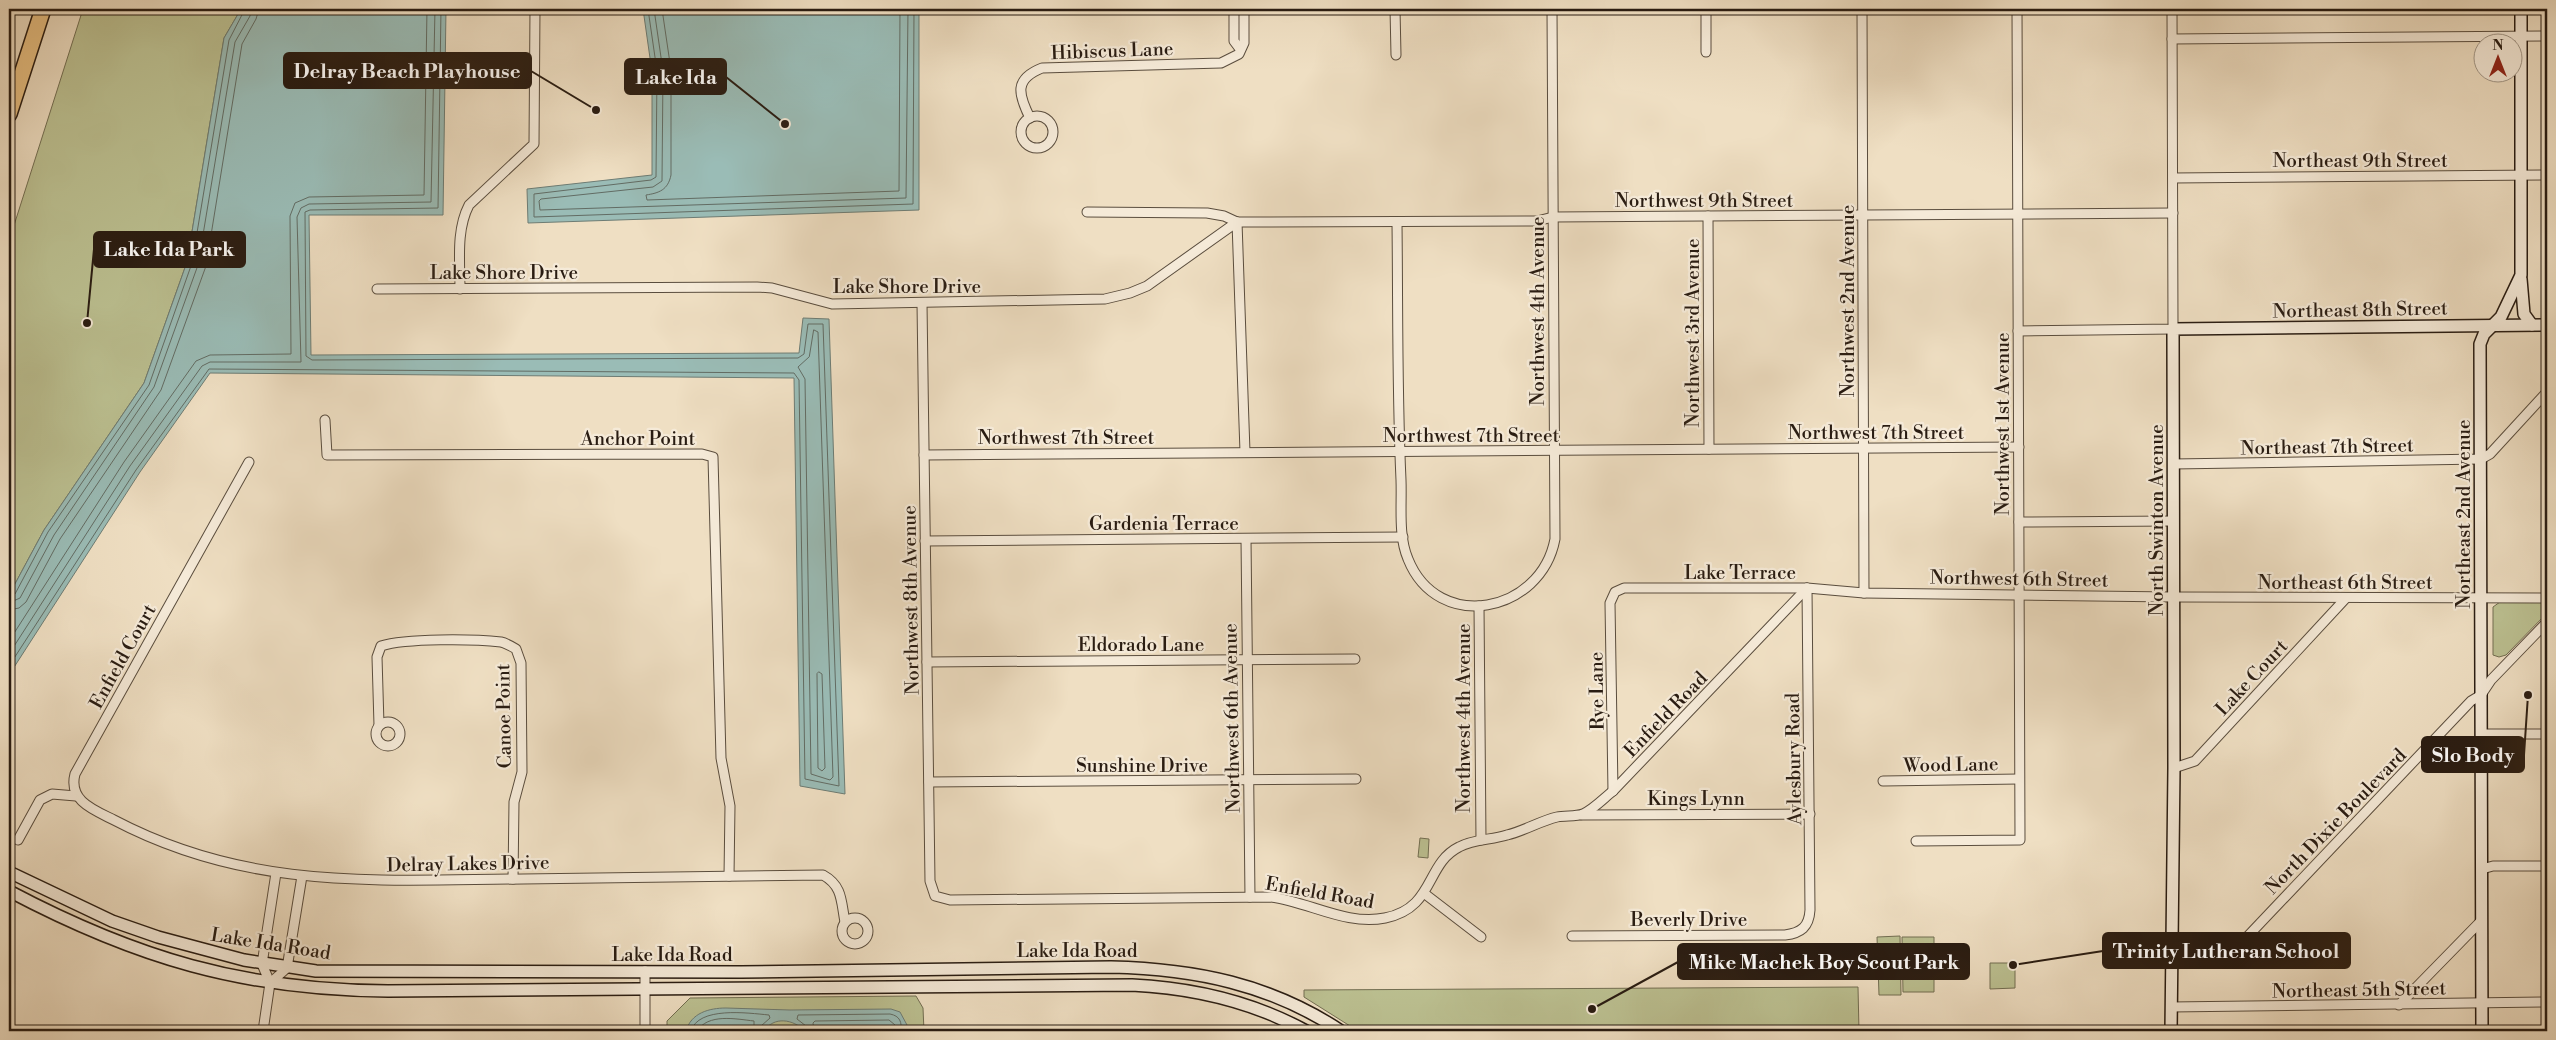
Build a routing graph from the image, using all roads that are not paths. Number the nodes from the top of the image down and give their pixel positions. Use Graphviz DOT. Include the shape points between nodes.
graph roads {
  1 [pos="43,9"];
  2 [pos="535,9"];
  3 [pos="1234,9"];
  4 [pos="1244,9"];
  5 [pos="1395,9"];
  6 [pos="1552,9"];
  7 [pos="1706,9"];
  8 [pos="1862,9"];
  9 [pos="2017,9"];
  10 [pos="2172,9"];
  11 [pos="2521,9"];
  12 [pos="2521,32"];
  13 [pos="2547,36"];
  14 [pos="2474,37"];
  15 [pos="2524,37"];
  16 [pos="2172,39"];
  17 [pos="1240,48"];
  18 [pos="1706,52"];
  19 [pos="1396,55"];
  20 [pos="2521,82"];
  21 [pos="9,114"];
  22 [pos="1030,118"];
  23 [pos="2522,175"];
  24 [pos="2547,175"];
  25 [pos="2172,178"];
  26 [pos="1087,212"];
  27 [pos="2172,213"];
  28 [pos="2018,214"];
  29 [pos="1863,215"];
  30 [pos="1708,216"];
  31 [pos="1552,217"];
  32 [pos="1237,222"];
  33 [pos="1397,222"];
  34 [pos="2521,275"];
  35 [pos="377,289"];
  36 [pos="460,289"];
  37 [pos="922,303"];
  38 [pos="2496,325"];
  39 [pos="2532,325"];
  40 [pos="2547,325"];
  41 [pos="2173,329"];
  42 [pos="2018,331"];
  43 [pos="2547,392"];
  44 [pos="325,420"];
  45 [pos="2019,447"];
  46 [pos="1864,448"];
  47 [pos="1709,449"];
  48 [pos="1554,450"];
  49 [pos="1245,452"];
  50 [pos="1400,452"];
  51 [pos="924,455"];
  52 [pos="2481,459"];
  53 [pos="249,462"];
  54 [pos="2173,464"];
  55 [pos="2173,521"];
  56 [pos="2019,522"];
  57 [pos="1403,537"];
  58 [pos="1246,538"];
  59 [pos="925,541"];
  60 [pos="1807,588"];
  61 [pos="1615,592"];
  62 [pos="1864,593"];
  63 [pos="2019,593"];
  64 [pos="2173,597"];
  65 [pos="2346,598"];
  66 [pos="2481,598"];
  67 [pos="2547,598"];
  68 [pos="1479,606"];
  69 [pos="2547,622"];
  70 [pos="1355,659"];
  71 [pos="1247,660"];
  72 [pos="927,662"];
  73 [pos="2481,695"];
  74 [pos="379,725"];
  75 [pos="2482,734"];
  76 [pos="2547,734"];
  77 [pos="2174,768"];
  78 [pos="2019,779"];
  79 [pos="1247,780"];
  80 [pos="1356,780"];
  81 [pos="1883,781"];
  82 [pos="929,782"];
  83 [pos="1613,791"];
  84 [pos="76,796"];
  85 [pos="1810,814"];
  86 [pos="1582,815"];
  87 [pos="18,840"];
  88 [pos="1481,840"];
  89 [pos="1916,841"];
  90 [pos="2547,866"];
  91 [pos="2482,869"];
  92 [pos="9,872"];
  93 [pos="276,872"];
  94 [pos="302,876"];
  95 [pos="729,876"];
  96 [pos="513,879"];
  97 [pos="9,891"];
  98 [pos="1424,894"];
  99 [pos="935,896"];
  100 [pos="1250,897"];
  101 [pos="2482,920"];
  102 [pos="845,922"];
  103 [pos="1804,928"];
  104 [pos="1572,936"];
  105 [pos="1481,937"];
  106 [pos="2222,944"];
  107 [pos="262,964"];
  108 [pos="1133,967"];
  109 [pos="287,968"];
  110 [pos="958,968"];
  111 [pos="645,971"];
  112 [pos="270,983"];
  113 [pos="1132,985"];
  114 [pos="932,986"];
  115 [pos="645,989"];
  116 [pos="2547,1002"];
  117 [pos="2482,1004"];
  118 [pos="2399,1005"];
  119 [pos="2170,1007"];
  120 [pos="263,1031"];
  121 [pos="645,1031"];
  122 [pos="1306,1031"];
  123 [pos="1341,1031"];
  124 [pos="2171,1031"];
  125 [pos="2482,1031"];
  1 -- 21 [label="highway"];
  2 -- 36 [label="street" via="534,144 469,205 460,228"];
  3 -- 17 [label="street" via="1234,41"];
  4 -- 17 [label="street" via="1244,43"];
  5 -- 19 [label="street"];
  6 -- 31 [label="street, Northwest 4th Avenue"];
  7 -- 18 [label="street"];
  8 -- 29 [label="street, Northwest 2nd Avenue"];
  9 -- 28 [label="street, Northwest 1st Avenue"];
  10 -- 16 [label="street, North Swinton Avenue"];
  11 -- 12 [label="street, Northeast 2nd Avenue"];
  13 -- 15 [label="street"];
  14 -- 16 [label="street"];
  16 -- 25 [label="street, North Swinton Avenue"];
  17 -- 22 [label="street, Hibiscus Lane" via="1238,54 1221,62 1042,68 1028,73 1022,83 1020,100"];
  20 -- 23 [label="street, Northeast 2nd Avenue"];
  23 -- 24 [label="street, Northeast 9th Street"];
  23 -- 25 [label="street, Northeast 9th Street"];
  23 -- 34 [label="street, Northeast 2nd Avenue"];
  25 -- 27 [label="street, North Swinton Avenue"];
  26 -- 32 [label="street, Northwest 9th Street" via="1207,213"];
  27 -- 28 [label="street, Northwest 9th Street"];
  27 -- 41 [label="street, North Swinton Avenue"];
  28 -- 29 [label="street, Northwest 9th Street"];
  28 -- 42 [label="street, Northwest 1st Avenue"];
  29 -- 30 [label="street, Northwest 9th Street"];
  29 -- 46 [label="street, Northwest 2nd Avenue"];
  30 -- 31 [label="street, Northwest 9th Street"];
  30 -- 47 [label="street, Northwest 3rd Avenue"];
  31 -- 33 [label="street, Northwest 9th Street" via="1537,221"];
  31 -- 48 [label="street, Northwest 4th Avenue"];
  32 -- 33 [label="street, Northwest 9th Street"];
  32 -- 37 [label="street, Lake Shore Drive" via="1147,286 1113,298"];
  32 -- 49 [label="street"];
  33 -- 50 [label="street"];
  34 -- 38 [label="street, Northeast 2nd Avenue"];
  34 -- 39 [label="street" via="2524,314"];
  35 -- 36 [label="street, Lake Shore Drive"];
  36 -- 37 [label="street, Lake Shore Drive" via="757,287 832,304"];
  37 -- 51 [label="street, Northwest 8th Avenue"];
  38 -- 39 [label="street, Northeast 8th Street"];
  38 -- 41 [label="street, Northeast 8th Street"];
  38 -- 52 [label="street, Northeast 2nd Avenue" via="2484,334 2480,344"];
  39 -- 40 [label="street, Northeast 8th Street"];
  41 -- 42 [label="street"];
  41 -- 54 [label="street, North Swinton Avenue"];
  42 -- 45 [label="street, Northwest 1st Avenue"];
  43 -- 52 [label="street" via="2490,454"];
  44 -- 95 [label="street, Anchor Point" via="327,455 713,456 721,758 730,806"];
  45 -- 46 [label="street, Northwest 7th Street"];
  45 -- 56 [label="street, Northwest 1st Avenue"];
  46 -- 47 [label="street, Northwest 7th Street"];
  46 -- 62 [label="street, Northwest 2nd Avenue"];
  47 -- 48 [label="street, Northwest 7th Street"];
  48 -- 50 [label="street, Northwest 7th Street"];
  48 -- 68 [label="street, Northwest 4th Avenue" via="1555,539 1548,563 1538,578 1521,593 1502,602"];
  49 -- 50 [label="street, Northwest 7th Street"];
  49 -- 51 [label="street, Northwest 7th Street"];
  50 -- 57 [label="street"];
  51 -- 59 [label="street, Northwest 8th Avenue"];
  52 -- 54 [label="street, Northeast 7th Street"];
  52 -- 66 [label="street, Northeast 2nd Avenue"];
  53 -- 84 [label="street, Enfield Court" via="75,774 73,789"];
  54 -- 55 [label="street, North Swinton Avenue"];
  55 -- 56 [label="street"];
  55 -- 64 [label="street, North Swinton Avenue"];
  56 -- 63 [label="street, Northwest 1st Avenue"];
  57 -- 58 [label="street, Gardenia Terrace"];
  57 -- 68 [label="street" via="1407,559 1425,586 1446,600"];
  58 -- 59 [label="street, Gardenia Terrace"];
  58 -- 71 [label="street, Northwest 6th Avenue"];
  59 -- 72 [label="street, Northwest 8th Avenue"];
  60 -- 61 [label="street, Lake Terrace" via="1624,588"];
  60 -- 62 [label="street, Lake Terrace"];
  60 -- 83 [label="street, Enfield Road"];
  60 -- 85 [label="street, Aylesbury Road"];
  61 -- 83 [label="street, Rye Lane" via="1610,603"];
  62 -- 63 [label="street, Northwest 6th Street"];
  63 -- 64 [label="street, Northwest 6th Street"];
  63 -- 78 [label="street, Northwest 1st Avenue"];
  64 -- 65 [label="street, Northeast 6th Street"];
  64 -- 77 [label="street, North Swinton Avenue"];
  65 -- 66 [label="street, Northeast 6th Street"];
  65 -- 77 [label="street, Lake Court" via="2195,760"];
  66 -- 67 [label="street, Northeast 6th Street"];
  66 -- 73 [label="street, Northeast 2nd Avenue"];
  68 -- 88 [label="street, Northwest 4th Avenue"];
  69 -- 73 [label="street, North Dixie Boulevard" via="2491,680"];
  70 -- 71 [label="street, Eldorado Lane"];
  71 -- 72 [label="street, Eldorado Lane"];
  71 -- 79 [label="street, Northwest 6th Avenue"];
  72 -- 82 [label="street, Northwest 8th Avenue"];
  73 -- 75 [label="street, Northeast 2nd Avenue"];
  73 -- 106 [label="street, North Dixie Boulevard" via="2471,701 2247,937"];
  74 -- 96 [label="street, Canoe Point" via="377,657 381,646 395,642 504,642 516,649 521,662 522,772 514,802"];
  75 -- 76 [label="street"];
  75 -- 91 [label="street, Northeast 2nd Avenue"];
  77 -- 119 [label="street, North Swinton Avenue"];
  78 -- 81 [label="street, Wood Lane"];
  78 -- 89 [label="street, Northwest 1st Avenue" via="2020,840"];
  79 -- 80 [label="street, Sunshine Drive"];
  79 -- 82 [label="street, Sunshine Drive"];
  79 -- 100 [label="street, Northwest 6th Avenue"];
  82 -- 99 [label="street, Northwest 8th Avenue" via="930,881"];
  83 -- 86 [label="street, Enfield Road"];
  84 -- 87 [label="street" via="52,794 40,800"];
  84 -- 93 [label="street, Delray Lakes Drive" via="105,815 170,846 239,866"];
  85 -- 86 [label="street, Kings Lynn"];
  85 -- 103 [label="street, Aylesbury Road" via="1810,910"];
  86 -- 88 [label="street, Enfield Road" via="1557,816 1506,836"];
  88 -- 98 [label="street, Enfield Road" via="1459,847 1448,855"];
  90 -- 91 [label="street"];
  91 -- 101 [label="street, Northeast 2nd Avenue"];
  92 -- 107 [label="street, Lake Ida Road" via="136,930"];
  93 -- 94 [label="street, Delray Lakes Drive"];
  93 -- 107 [label="street"];
  94 -- 96 [label="street, Delray Lakes Drive" via="362,881"];
  94 -- 109 [label="street"];
  95 -- 96 [label="street, Delray Lakes Drive"];
  95 -- 102 [label="street, Delray Lakes Drive" via="823,875 834,881 840,892"];
  97 -- 112 [label="street, Lake Ida Road" via="82,927 150,954 200,969"];
  98 -- 100 [label="street, Enfield Road" via="1407,909 1378,919 1342,916 1289,900"];
  98 -- 105 [label="street"];
  99 -- 100 [label="street, Enfield Road" via="950,900"];
  101 -- 117 [label="street, Northeast 2nd Avenue"];
  101 -- 118 [label="street"];
  103 -- 104 [label="street, Beverly Drive" via="1785,935"];
  107 -- 109 [label="street, Lake Ida Road"];
  107 -- 112 [label="street"];
  108 -- 110 [label="street, Lake Ida Road"];
  108 -- 113 [label="street"];
  108 -- 123 [label="street, Lake Ida Road" via="1190,972 1244,985 1307,1011"];
  109 -- 111 [label="street, Lake Ida Road" via="362,972"];
  109 -- 112 [label="street"];
  110 -- 111 [label="street, Lake Ida Road"];
  110 -- 114 [label="street"];
  111 -- 115 [label="street"];
  112 -- 115 [label="street, Lake Ida Road" via="364,991"];
  112 -- 120 [label="street"];
  113 -- 114 [label="street, Lake Ida Road"];
  113 -- 122 [label="street, Lake Ida Road" via="1186,990 1232,1000 1278,1016"];
  114 -- 115 [label="street, Lake Ida Road"];
  115 -- 121 [label="street"];
  116 -- 117 [label="street, Northeast 5th Street"];
  117 -- 118 [label="street, Northeast 5th Street"];
  117 -- 125 [label="street, Northeast 2nd Avenue"];
  118 -- 119 [label="street, Northeast 5th Street"];
  119 -- 124 [label="street, North Swinton Avenue"];
}
